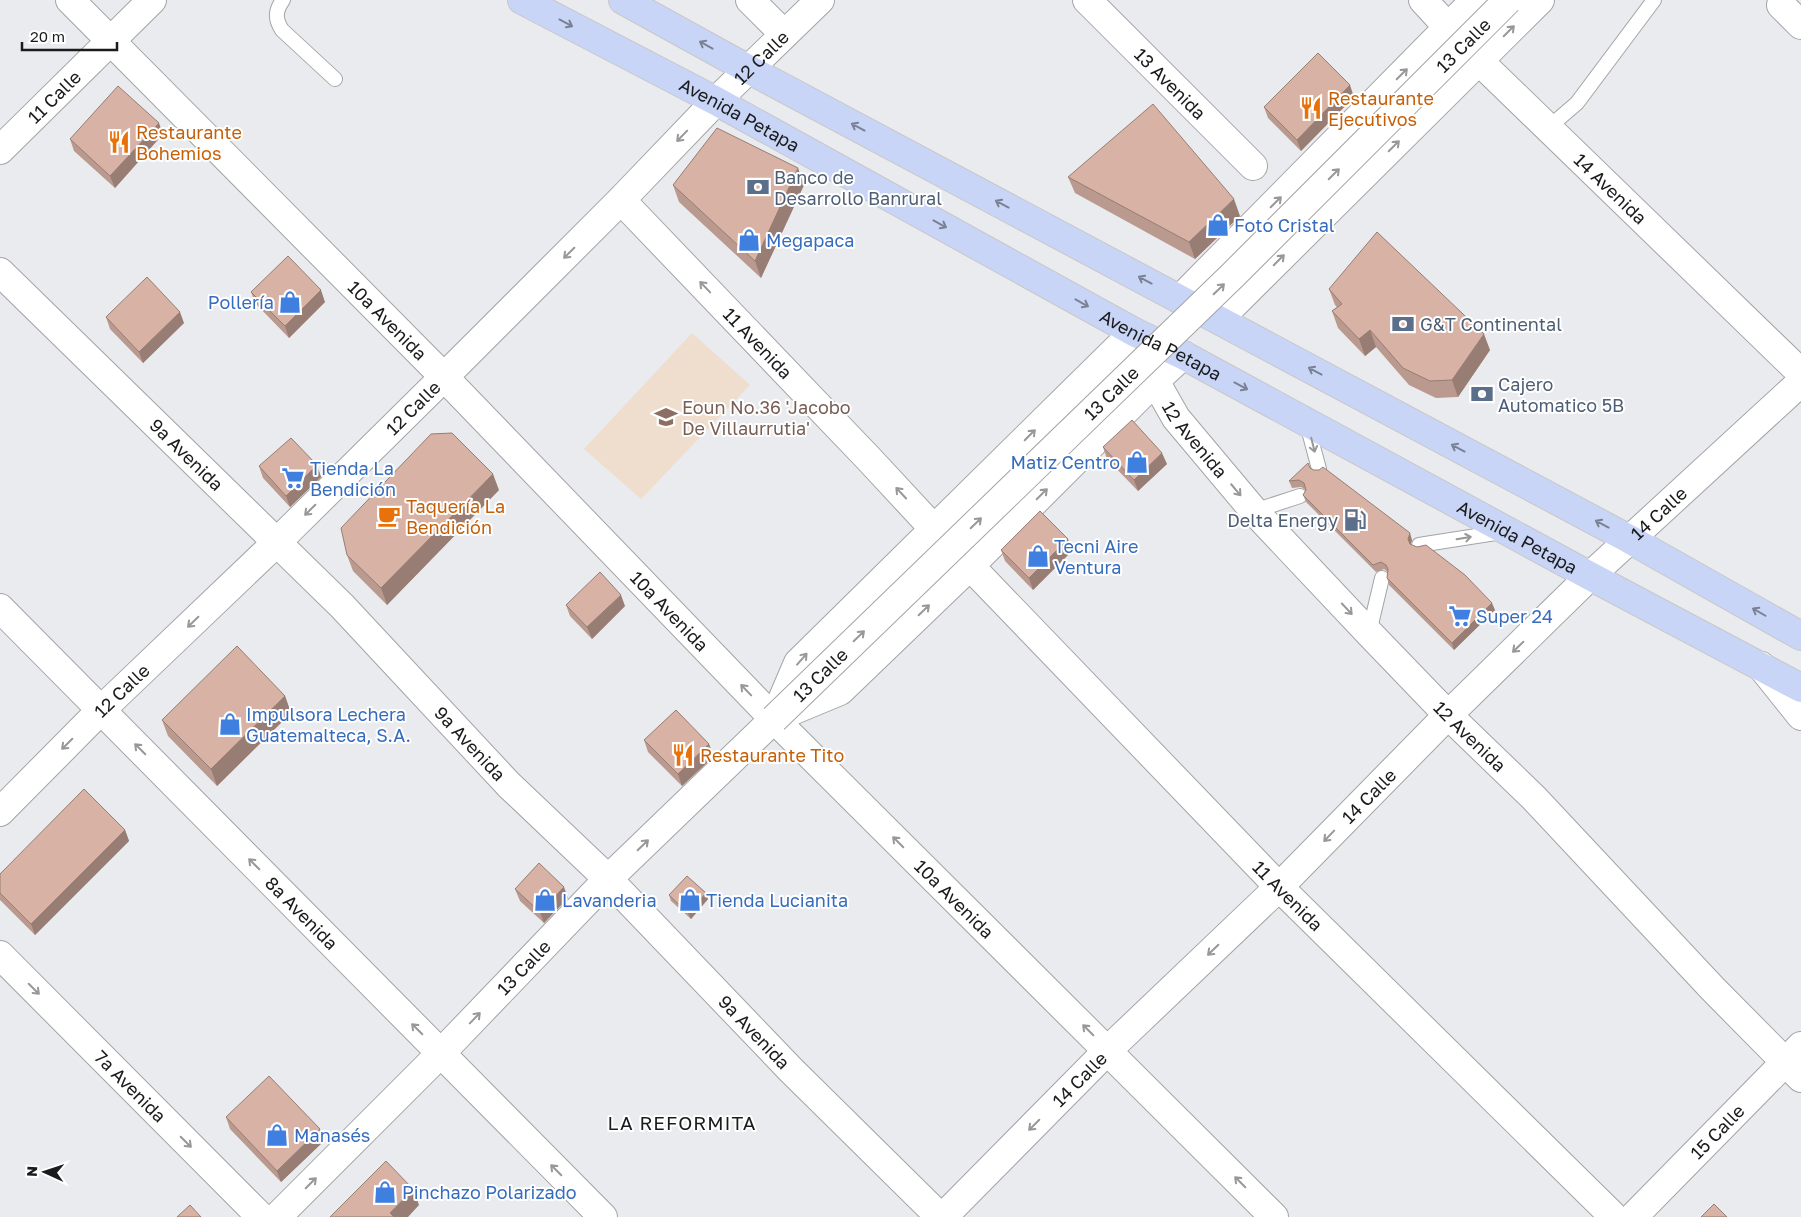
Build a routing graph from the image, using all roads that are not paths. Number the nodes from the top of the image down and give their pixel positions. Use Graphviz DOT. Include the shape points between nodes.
graph roads {
  1 [pos="70,0"];
  2 [pos="152,0"];
  3 [pos="283,0"];
  4 [pos="522,0"];
  5 [pos="750,0"];
  6 [pos="820,0"];
  7 [pos="1087,0"];
  8 [pos="1423,0"];
  9 [pos="1475,0"];
  10 [pos="1508,0"];
  11 [pos="1540,0"];
  12 [pos="1654,0"];
  13 [pos="627,1"];
  14 [pos="1781,5"];
  15 [pos="1801,25"];
  16 [pos="1449,26"];
  17 [pos="784,34"];
  18 [pos="111,41"];
  19 [pos="1479,61"];
  20 [pos="748,69"];
  21 [pos="335,79"];
  22 [pos="716,101"];
  23 [pos="1548,128"];
  24 [pos="0,150"];
  25 [pos="1253,166"];
  26 [pos="621,200"];
  27 [pos="0,272"];
  28 [pos="1180,299"];
  29 [pos="1219,319"];
  30 [pos="1134,332"];
  31 [pos="1183,355"];
  32 [pos="1801,373"];
  33 [pos="444,377"];
  34 [pos="1155,381"];
  35 [pos="1801,382"];
  36 [pos="1307,421"];
  37 [pos="1319,469"];
  38 [pos="1300,496"];
  39 [pos="1254,511"];
  40 [pos="934,529"];
  41 [pos="1509,531"];
  42 [pos="1629,539"];
  43 [pos="276,543"];
  44 [pos="1419,545"];
  45 [pos="970,566"];
  46 [pos="1590,576"];
  47 [pos="1382,578"];
  48 [pos="0,608"];
  49 [pos="1369,633"];
  50 [pos="1801,636"];
  51 [pos="1761,666"];
  52 [pos="1801,688"];
  53 [pos="101,710"];
  54 [pos="1448,715"];
  55 [pos="1801,716"];
  56 [pos="774,719"];
  57 [pos="0,812"];
  58 [pos="608,879"];
  59 [pos="1279,887"];
  60 [pos="0,955"];
  61 [pos="1108,1050"];
  62 [pos="441,1053"];
  63 [pos="1796,1062"];
  64 [pos="260,1217"];
  65 [pos="276,1217"];
  66 [pos="603,1217"];
  67 [pos="941,1217"];
  68 [pos="1274,1217"];
  69 [pos="1614,1217"];
  70 [pos="1633,1217"];
  1 -- 18 [label="street, 10a Avenida"];
  2 -- 18 [label="street, 11 Calle"];
  3 -- 21 [label="lane" via="277,8 276,20 282,30"];
  4 -- 22 [label="main road, Avenida Petapa, one-way"];
  5 -- 17 [label="street"];
  6 -- 17 [label="street, 12 Calle"];
  7 -- 25 [label="street, 13 Avenida"];
  8 -- 16 [label="street, 14 Avenida"];
  9 -- 16 [label="street, 13 Calle"];
  56 -- 10 [label="street, 13 Calle, one-way, bridge" via="1233,275"];
  19 -- 11 [label="street, 13 Calle, one-way"];
  12 -- 23 [label="lane" via="1577,103"];
  20 -- 13 [label="main road, one-way"];
  14 -- 15 [label="street"];
  16 -- 19 [label="street, 14 Avenida"];
  28 -- 16 [label="street, 13 Calle, one-way"];
  17 -- 20 [label="street, 12 Calle"];
  18 -- 24 [label="street, 11 Calle"];
  18 -- 33 [label="street, 10a Avenida"];
  19 -- 23 [label="street, 14 Avenida"];
  29 -- 19 [label="street, 13 Calle, one-way"];
  20 -- 22 [label="street, 12 Calle"];
  28 -- 20 [label="main road, one-way"];
  22 -- 26 [label="street, 12 Calle, one-way"];
  22 -- 30 [label="main road, Avenida Petapa, one-way"];
  23 -- 32 [label="street, 14 Avenida"];
  26 -- 33 [label="street, 12 Calle, one-way"];
  40 -- 26 [label="street, 11 Avenida, one-way"];
  27 -- 43 [label="street, 9a Avenida"];
  28 -- 29 [label="main road"];
  42 -- 29 [label="main road, one-way"];
  30 -- 31 [label="main road, Avenida Petapa"];
  40 -- 30 [label="street, 13 Calle, one-way"];
  31 -- 34 [label="street, 13 Calle"];
  31 -- 36 [label="main road, Avenida Petapa, one-way"];
  33 -- 43 [label="street, 12 Calle, one-way"];
  56 -- 33 [label="street, 10a Avenida, one-way"];
  34 -- 39 [label="street, 12 Avenida, one-way" via="1176,418"];
  45 -- 34 [label="street, 13 Calle, one-way"];
  35 -- 42 [label="street, 14 Calle"];
  36 -- 37 [label="lane, one-way"];
  36 -- 41 [label="main road, Avenida Petapa"];
  38 -- 39 [label="lane"];
  39 -- 49 [label="street, 12 Avenida, one-way"];
  56 -- 40 [label="street, 13 Calle, one-way" via="798,663"];
  44 -- 41 [label="lane, one-way"];
  41 -- 46 [label="main road, Avenida Petapa"];
  42 -- 46 [label="street, 14 Calle"];
  50 -- 42 [label="main road, one-way"];
  43 -- 53 [label="street, 12 Calle, one-way"];
  43 -- 58 [label="street, 9a Avenida" via="342,606 509,785"];
  56 -- 45 [label="street, 13 Calle, one-way" via="840,691"];
  45 -- 59 [label="street, 11 Avenida"];
  46 -- 51 [label="main road, Avenida Petapa"];
  46 -- 54 [label="street, 14 Calle, one-way"];
  47 -- 49 [label="lane"];
  48 -- 53 [label="street, 8a Avenida"];
  49 -- 54 [label="street, 12 Avenida"];
  51 -- 52 [label="main road, Avenida Petapa"];
  51 -- 55 [label="street"];
  53 -- 57 [label="street, 12 Calle, one-way"];
  62 -- 53 [label="street, 8a Avenida, one-way"];
  54 -- 59 [label="street, 14 Calle, one-way"];
  54 -- 63 [label="street, 12 Avenida" via="1534,798 1713,989"];
  58 -- 56 [label="street, 13 Calle, one-way"];
  61 -- 56 [label="street, 10a Avenida, one-way"];
  62 -- 58 [label="street, 13 Calle, one-way"];
  58 -- 67 [label="street, 9a Avenida" via="791,1070"];
  59 -- 61 [label="street, 14 Calle, one-way"];
  59 -- 69 [label="street, 11 Avenida"];
  60 -- 64 [label="street, 7a Avenida, one-way"];
  61 -- 67 [label="street, 14 Calle, one-way"];
  68 -- 61 [label="street, 10a Avenida, one-way"];
  65 -- 62 [label="street, 13 Calle, one-way"];
  66 -- 62 [label="street, 8a Avenida, one-way"];
  63 -- 70 [label="street, 15 Calle"];
}
